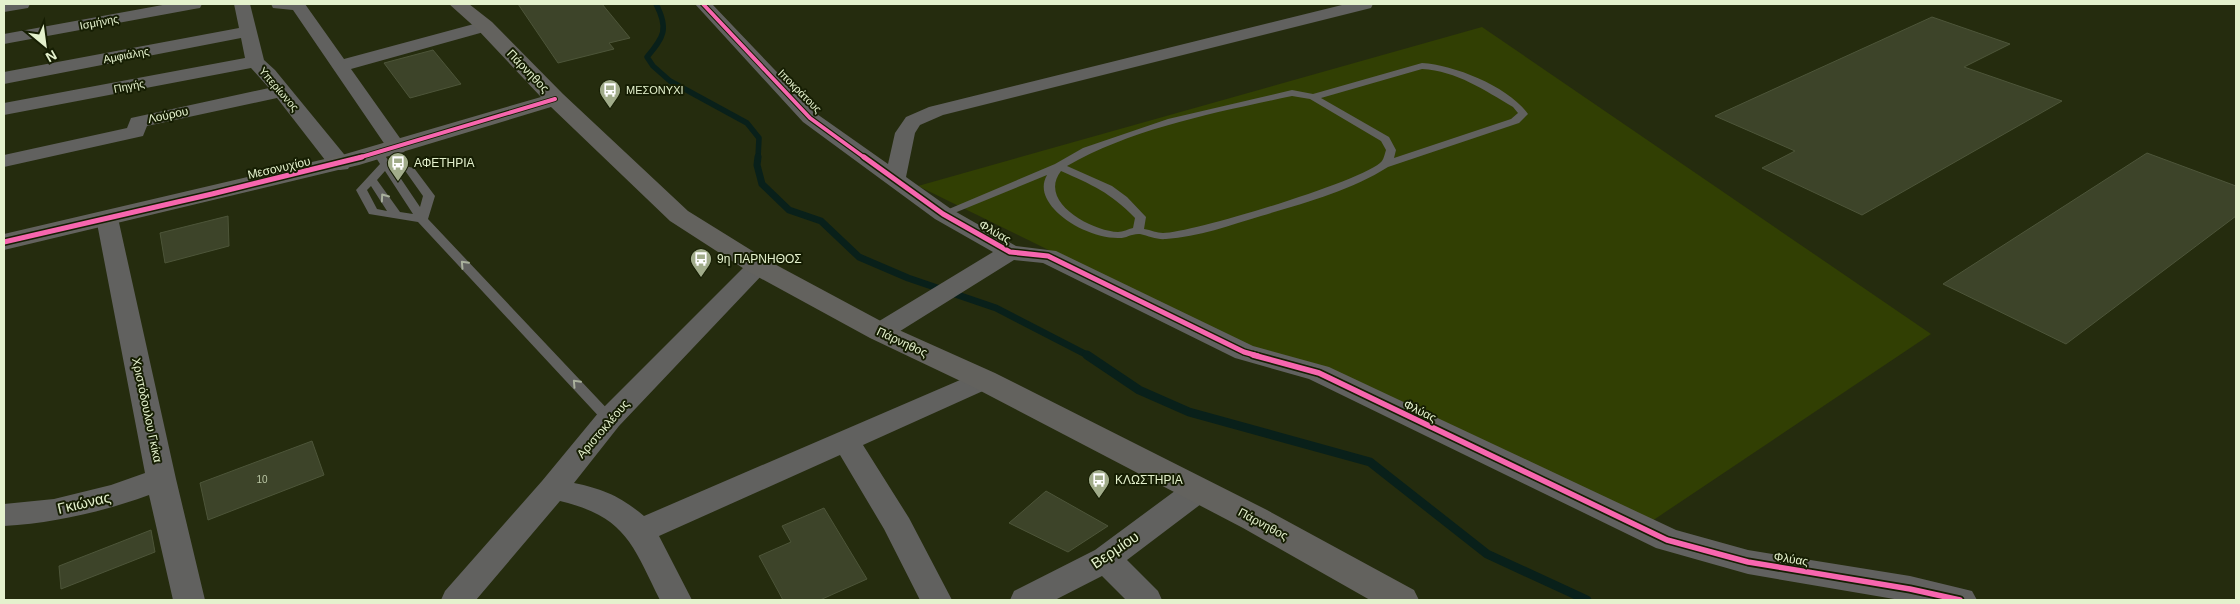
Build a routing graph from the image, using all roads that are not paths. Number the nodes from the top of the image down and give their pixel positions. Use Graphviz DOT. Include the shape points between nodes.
graph roads {
  1 [pos="22,4"];
  2 [pos="194,4"];
  3 [pos="242,4"];
  4 [pos="280,4"];
  5 [pos="458,4"];
  6 [pos="703,4"];
  7 [pos="1365,4"];
  8 [pos="4,7"];
  9 [pos="485,26"];
  10 [pos="247,32"];
  11 [pos="4,40"];
  12 [pos="255,62"];
  13 [pos="341,66"];
  14 [pos="4,78"];
  15 [pos="282,91"];
  16 [pos="1313,97"];
  17 [pos="555,99"];
  18 [pos="4,109"];
  19 [pos="387,156"];
  20 [pos="4,161"];
  21 [pos="340,164"];
  22 [pos="1386,164"];
  23 [pos="1059,166"];
  24 [pos="895,178"];
  25 [pos="372,180"];
  26 [pos="943,214"];
  27 [pos="396,215"];
  28 [pos="107,218"];
  29 [pos="422,220"];
  30 [pos="1138,231"];
  31 [pos="4,242"];
  32 [pos="1010,252"];
  33 [pos="758,266"];
  34 [pos="880,332"];
  35 [pos="984,380"];
  36 [pos="609,419"];
  37 [pos="846,440"];
  38 [pos="161,480"];
  39 [pos="553,489"];
  40 [pos="1198,490"];
  41 [pos="4,515"];
  42 [pos="641,532"];
  43 [pos="1106,558"];
  44 [pos="189,600"];
  45 [pos="457,600"];
  46 [pos="676,600"];
  47 [pos="936,600"];
  48 [pos="1026,600"];
  49 [pos="1146,600"];
  50 [pos="1401,600"];
  51 [pos="1960,600"];
  1 -- 8 [label="street"];
  2 -- 11 [label="street, Ισμήνης"];
  3 -- 10 [label="street, Υπερίωνος"];
  4 -- 13 [label="street" via="298,6"];
  5 -- 9 [label="main road, Πάρνηθος"];
  6 -- 24 [label="street, Ιποκράτους" via="810,118"];
  7 -- 24 [label="street" via="936,111 913,121 905,133"];
  9 -- 13 [label="street"];
  9 -- 17 [label="main road, Πάρνηθος"];
  10 -- 12 [label="street, Υπερίωνος"];
  10 -- 14 [label="street, Αμφιάλης"];
  12 -- 15 [label="street, Υπερίωνος"];
  12 -- 18 [label="street, Πηγής"];
  13 -- 19 [label="street"];
  15 -- 20 [label="street, Λούρου" via="138,122 136,132"];
  15 -- 21 [label="street, Υπερίωνος"];
  16 -- 22 [label="lane" via="1385,139 1391,150"];
  16 -- 22 [label="lane" via="1422,66 1438,66 1453,70 1517,105 1523,114 1515,121"];
  16 -- 23 [label="lane" via="1292,93 1213,110 1087,150"];
  17 -- 19 [label="main road, Μεσονυχίου"];
  17 -- 33 [label="main road, Πάρνηθος" via="679,216"];
  19 -- 21 [label="main road, Μεσονυχίου"];
  19 -- 25 [label="lane"];
  19 -- 29 [label="lane"];
  19 -- 29 [label="lane" via="410,170 429,196"];
  21 -- 28 [label="main road, Μεσονυχίου"];
  22 -- 30 [label="lane" via="1367,176 1320,193 1195,231 1166,236"];
  23 -- 26 [label="lane"];
  23 -- 30 [label="lane" via="1108,188 1123,199 1140,217"];
  23 -- 30 [label="lane" via="1048,182 1050,195 1058,208 1078,223 1098,231 1119,235"];
  24 -- 26 [label="street, Φλύας"];
  27 -- 25 [label="lane, one-way"];
  25 -- 27 [label="lane" via="361,190 373,212"];
  26 -- 32 [label="street, Φλύας"];
  27 -- 29 [label="lane"];
  28 -- 31 [label="main road, Μεσονυχίου"];
  28 -- 38 [label="street, Χριστόδουλου Γκίκα"];
  36 -- 29 [label="lane, one-way"];
  32 -- 34 [label="street"];
  32 -- 51 [label="street, Φλύας" via="1048,256 1244,352 1320,373 1667,540 1748,562 1910,588"];
  33 -- 34 [label="main road, Πάρνηθος"];
  33 -- 36 [label="street, Αριστοκλέους"];
  34 -- 35 [label="main road, Πάρνηθος"];
  35 -- 37 [label="street"];
  35 -- 40 [label="main road, Πάρνηθος"];
  36 -- 39 [label="street, Αριστοκλέους"];
  37 -- 42 [label="street"];
  37 -- 47 [label="street" via="898,526"];
  38 -- 41 [label="street, Γκιώνας" via="54,510"];
  38 -- 44 [label="street, Χριστόδουλου Γκίκα"];
  39 -- 42 [label="street" via="593,498 612,507"];
  39 -- 45 [label="street, Αριστοκλέους"];
  40 -- 43 [label="street, Βερμίου"];
  40 -- 50 [label="main road, Πάρνηθος"];
  42 -- 46 [label="street"];
  43 -- 48 [label="street, Βερμίου"];
  43 -- 49 [label="street"];
}
